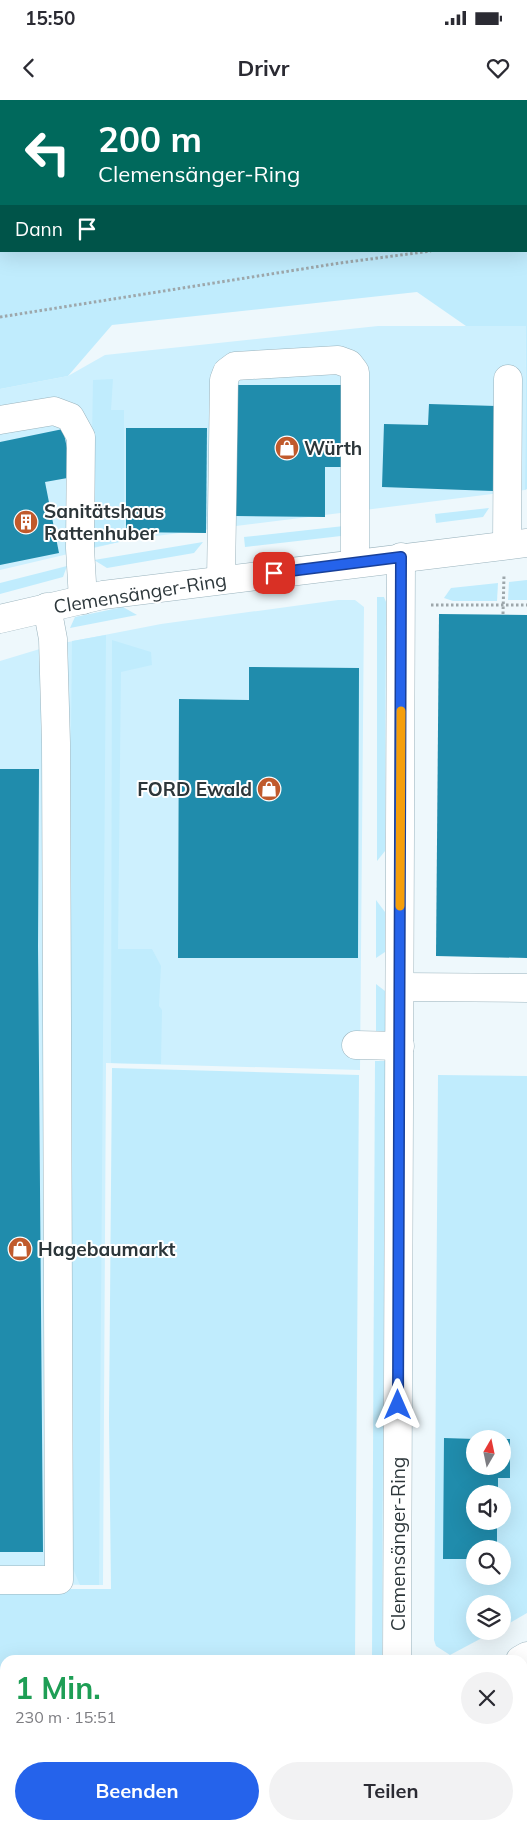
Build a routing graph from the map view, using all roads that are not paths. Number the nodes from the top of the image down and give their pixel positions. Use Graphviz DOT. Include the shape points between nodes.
graph roads {
  1 [pos="508,378"];
  2 [pos="0,420"];
  3 [pos="517,544"];
  4 [pos="401,557"];
  5 [pos="355,563"];
  6 [pos="221,580"];
  7 [pos="83,600"];
  8 [pos="48,607"];
  9 [pos="0,619"];
  10 [pos="400,987"];
  11 [pos="527,988"];
  12 [pos="356,1045"];
  13 [pos="400,1046"];
  14 [pos="0,1580"];
  15 [pos="397,1655"];
  1 -- 3 [label="street"];
  2 -- 7 [label="street" via="54,411 70,416 81,437"];
  3 -- 4 [label="street, Clemensänger-Ring"];
  4 -- 5 [label="street, Clemensänger-Ring"];
  4 -- 10 [label="street, Clemensänger-Ring"];
  5 -- 6 [label="street, Clemensänger-Ring"];
  5 -- 6 [label="street" via="355,372 349,364 338,360 235,366 226,372 224,380"];
  6 -- 7 [label="street, Clemensänger-Ring"];
  7 -- 8 [label="street, Clemensänger-Ring"];
  8 -- 9 [label="street, Clemensänger-Ring"];
  8 -- 14 [label="street" via="53,638 56,753 59,1580"];
  10 -- 11 [label="street"];
  10 -- 13 [label="street, Clemensänger-Ring"];
  12 -- 13 [label="street"];
  13 -- 15 [label="street, Clemensänger-Ring"];
}
